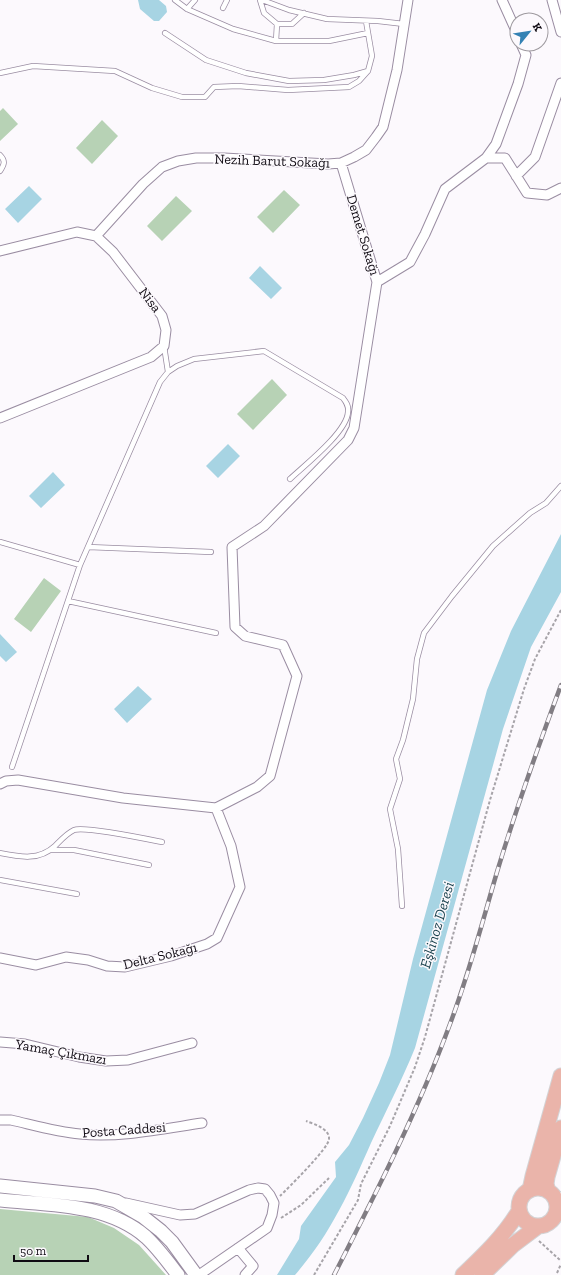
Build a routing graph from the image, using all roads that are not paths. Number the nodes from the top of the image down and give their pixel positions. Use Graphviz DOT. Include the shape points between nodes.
graph roads {
  1 [pos="175,0"];
  2 [pos="195,0"];
  3 [pos="227,0"];
  4 [pos="261,0"];
  5 [pos="408,0"];
  6 [pos="502,0"];
  7 [pos="552,0"];
  8 [pos="223,8"];
  9 [pos="187,10"];
  10 [pos="304,13"];
  11 [pos="509,15"];
  12 [pos="366,21"];
  13 [pos="277,24"];
  14 [pos="404,24"];
  15 [pos="561,32"];
  16 [pos="165,33"];
  17 [pos="368,34"];
  18 [pos="276,41"];
  19 [pos="525,52"];
  20 [pos="368,71"];
  21 [pos="0,74"];
  22 [pos="561,83"];
  23 [pos="0,155"];
  24 [pos="486,158"];
  25 [pos="341,163"];
  26 [pos="0,171"];
  27 [pos="516,176"];
  28 [pos="561,188"];
  29 [pos="96,236"];
  30 [pos="0,251"];
  31 [pos="377,282"];
  32 [pos="164,346"];
  33 [pos="168,372"];
  34 [pos="0,418"];
  35 [pos="290,479"];
  36 [pos="561,486"];
  37 [pos="0,542"];
  38 [pos="88,547"];
  39 [pos="211,552"];
  40 [pos="80,565"];
  41 [pos="68,601"];
  42 [pos="216,634"];
  43 [pos="12,767"];
  44 [pos="0,784"];
  45 [pos="216,808"];
  46 [pos="162,842"];
  47 [pos="51,850"];
  48 [pos="0,853"];
  49 [pos="150,865"];
  50 [pos="0,880"];
  51 [pos="76,894"];
  52 [pos="402,906"];
  53 [pos="0,958"];
  54 [pos="0,1042"];
  55 [pos="192,1043"];
  56 [pos="561,1076"];
  57 [pos="0,1120"];
  58 [pos="202,1123"];
  59 [pos="561,1128"];
  60 [pos="0,1186"];
  61 [pos="530,1190"];
  62 [pos="555,1197"];
  63 [pos="0,1200"];
  64 [pos="116,1201"];
  65 [pos="519,1211"];
  66 [pos="533,1230"];
  67 [pos="238,1248"];
  68 [pos="174,1271"];
  69 [pos="196,1275"];
  70 [pos="199,1275"];
  71 [pos="245,1275"];
  72 [pos="463,1275"];
  73 [pos="482,1275"];
  1 -- 9 [label="lane"];
  2 -- 9 [label="lane"];
  3 -- 8 [label="lane"];
  4 -- 10 [label="lane"];
  4 -- 13 [label="lane" via="264,13"];
  5 -- 14 [label="street, Nezih Barut Sokağı"];
  6 -- 11 [label="street"];
  7 -- 15 [label="street"];
  9 -- 18 [label="lane" via="232,29"];
  10 -- 12 [label="lane" via="327,19"];
  10 -- 13 [label="lane" via="292,24"];
  12 -- 14 [label="lane"];
  12 -- 17 [label="lane"];
  13 -- 18 [label="lane"];
  14 -- 25 [label="street, Nezih Barut Sokağı" via="397,70 382,127 366,150"];
  16 -- 20 [label="lane" via="206,60 275,79 324,80"];
  17 -- 18 [label="lane" via="329,41"];
  17 -- 20 [label="lane" via="372,56"];
  19 -- 24 [label="street, Demet Sokağı" via="518,84 496,144"];
  20 -- 21 [label="lane" via="349,87 288,90 214,87 205,96 182,97 152,88 115,71 33,66"];
  22 -- 27 [label="street" via="535,157"];
  23 -- 26 [label="lane" via="4,165"];
  24 -- 27 [label="street" via="505,158"];
  24 -- 31 [label="street, Demet Sokağı" via="445,189 410,262"];
  25 -- 29 [label="street, Nezih Barut Sokağı" via="224,158 178,161 162,167 143,184"];
  25 -- 31 [label="street, Demet Sokağı"];
  27 -- 28 [label="street" via="527,193 547,195"];
  29 -- 30 [label="street" via="77,232"];
  29 -- 32 [label="street, Nisa" via="113,252 162,316 166,330"];
  31 -- 45 [label="street" via="354,428 348,440 264,526 232,547 235,627 245,636 283,645 298,676 270,776 257,787"];
  32 -- 33 [label="lane"];
  32 -- 34 [label="street" via="150,357"];
  33 -- 35 [label="lane" via="194,359 264,351 343,398 348,406 344,424 336,436"];
  33 -- 38 [label="lane" via="160,382"];
  36 -- 52 [label="lane" via="546,503 530,513 493,546 424,633 417,659 413,700 396,759 400,779 390,809 398,849"];
  37 -- 40 [label="lane"];
  38 -- 39 [label="lane"];
  38 -- 40 [label="lane"];
  40 -- 41 [label="lane"];
  41 -- 42 [label="lane"];
  41 -- 43 [label="lane"];
  44 -- 45 [label="street" via="18,780 123,798"];
  45 -- 53 [label="street, Delta Sokağı" via="231,846 240,887 217,938 171,956 126,967 107,966 66,957 36,965"];
  46 -- 47 [label="lane" via="79,829 74,830"];
  47 -- 48 [label="lane" via="38,856 21,857"];
  47 -- 49 [label="lane" via="74,850"];
  50 -- 51 [label="lane"];
  54 -- 55 [label="street, Yamaç Çıkmazı" via="25,1044 79,1058 106,1061 128,1060"];
  56 -- 61 [label="main road"];
  57 -- 58 [label="street, Posta Caddesi" via="78,1134 98,1135"];
  59 -- 62 [label="main road" via="546,1184"];
  60 -- 64 [label="main road" via="95,1196"];
  61 -- 62 [label="main road" via="542,1189"];
  61 -- 65 [label="main road" via="521,1199"];
  62 -- 66 [label="main road" via="557,1207 554,1219 549,1224"];
  63 -- 68 [label="main road" via="76,1207 105,1215 126,1224 147,1238"];
  64 -- 67 [label="street" via="187,1215 195,1214 249,1190 265,1189 274,1203 267,1228"];
  64 -- 69 [label="main road" via="161,1231"];
  65 -- 66 [label="main road"];
  65 -- 72 [label="main road" via="500,1239"];
  66 -- 73 [label="main road"];
  67 -- 70 [label="street"];
  67 -- 71 [label="street" via="252,1266"];
}
